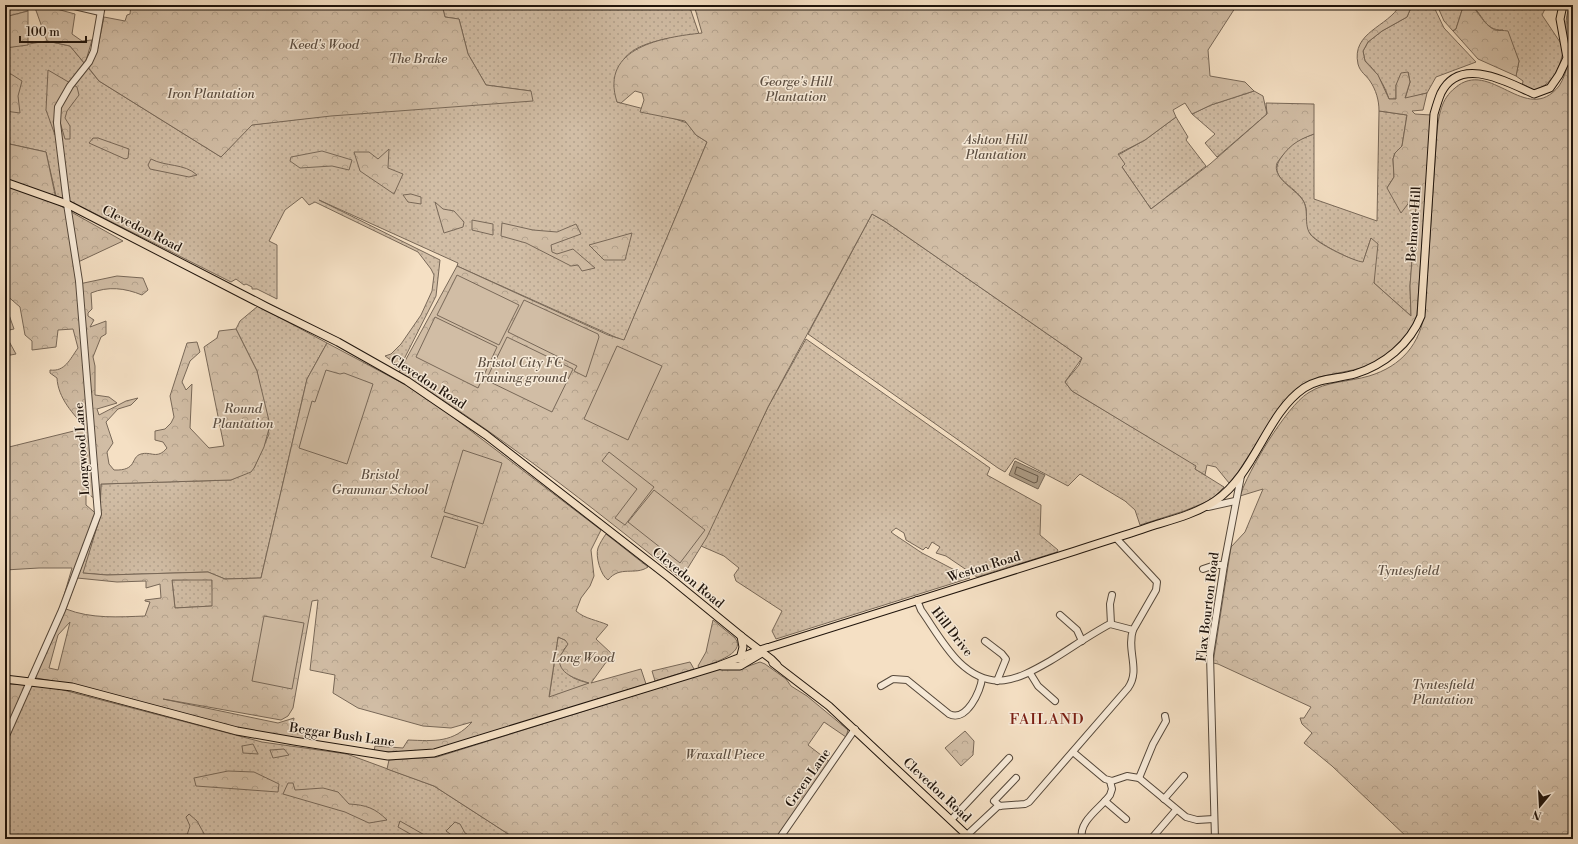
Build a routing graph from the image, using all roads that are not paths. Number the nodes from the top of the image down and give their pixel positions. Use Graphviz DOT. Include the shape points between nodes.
graph roads {
  1 [pos="70,5"];
  2 [pos="102,5"];
  3 [pos="1562,5"];
  4 [pos="100,12"];
  5 [pos="5,182"];
  6 [pos="67,204"];
  7 [pos="1242,476"];
  8 [pos="1235,501"];
  9 [pos="1205,507"];
  10 [pos="1116,538"];
  11 [pos="1224,565"];
  12 [pos="1206,566"];
  13 [pos="1112,595"];
  14 [pos="917,600"];
  15 [pos="1062,618"];
  16 [pos="1111,624"];
  17 [pos="1133,630"];
  18 [pos="741,636"];
  19 [pos="985,641"];
  20 [pos="1082,641"];
  21 [pos="760,652"];
  22 [pos="740,659"];
  23 [pos="718,666"];
  24 [pos="1030,673"];
  25 [pos="982,678"];
  26 [pos="5,679"];
  27 [pos="30,681"];
  28 [pos="998,681"];
  29 [pos="884,683"];
  30 [pos="1051,701"];
  31 [pos="1165,716"];
  32 [pos="855,729"];
  33 [pos="5,738"];
  34 [pos="1073,752"];
  35 [pos="1009,758"];
  36 [pos="1016,778"];
  37 [pos="1139,778"];
  38 [pos="1179,778"];
  39 [pos="1110,781"];
  40 [pos="1164,799"];
  41 [pos="1105,801"];
  42 [pos="1000,806"];
  43 [pos="1176,810"];
  44 [pos="1122,818"];
  45 [pos="1214,819"];
  46 [pos="951,820"];
  47 [pos="969,837"];
  48 [pos="779,839"];
  49 [pos="1082,839"];
  50 [pos="1151,839"];
  51 [pos="1215,839"];
  1 -- 4 [label="street"];
  2 -- 4 [label="street, Longwood Lane"];
  3 -- 7 [label="main road, Belmont Hill" via="1560,19 1567,58 1550,88 1534,94 1480,73 1460,75 1448,83 1441,92 1434,114 1420,316 1415,331 1389,357 1356,373 1318,381 1299,392 1284,409"];
  4 -- 6 [label="street, Longwood Lane" via="94,51 58,107 57,123"];
  5 -- 6 [label="main road, Clevedon Road"];
  6 -- 18 [label="main road, Clevedon Road" via="338,342 407,381 486,435"];
  6 -- 27 [label="street, Longwood Lane" via="79,281 98,514 62,610"];
  7 -- 8 [label="street, Flax Bourton Road"];
  7 -- 9 [label="main road, Weston Road" via="1222,496"];
  8 -- 9 [label="street, Weston Road"];
  8 -- 11 [label="street, Flax Bourton Road"];
  9 -- 10 [label="main road, Weston Road"];
  10 -- 14 [label="main road, Weston Road"];
  10 -- 17 [label="street" via="1157,582 1157,588"];
  11 -- 12 [label="street"];
  11 -- 45 [label="street, Flax Bourton Road" via="1210,654"];
  13 -- 16 [label="street"];
  14 -- 21 [label="main road, Weston Road"];
  14 -- 25 [label="street, Hill Drive" via="921,610 952,654 966,668"];
  15 -- 20 [label="street" via="1077,630"];
  16 -- 17 [label="street"];
  16 -- 20 [label="street, Hill Drive"];
  17 -- 34 [label="street" via="1130,649 1134,674 1130,686"];
  18 -- 21 [label="main road, Clevedon Road"];
  18 -- 22 [label="main road" via="743,647"];
  19 -- 28 [label="street, Hill Drive" via="996,645 1006,659"];
  20 -- 24 [label="street, Hill Drive"];
  21 -- 22 [label="main road, Beggar Bush Lane"];
  21 -- 23 [label="main road, Beggar Bush Lane" via="740,666"];
  21 -- 32 [label="main road, Clevedon Road"];
  22 -- 23 [label="main road, Beggar Bush Lane"];
  23 -- 27 [label="main road, Beggar Bush Lane" via="434,753 388,756 237,731 72,687"];
  24 -- 28 [label="street, Hill Drive" via="1013,680"];
  24 -- 30 [label="street"];
  25 -- 28 [label="street, Hill Drive"];
  25 -- 29 [label="street" via="979,692 969,706 956,716 949,714 908,680 899,678"];
  26 -- 27 [label="main road, Beggar Bush Lane"];
  27 -- 33 [label="street, Longwood Lane"];
  31 -- 37 [label="street" via="1166,722 1153,744"];
  32 -- 46 [label="main road, Clevedon Road"];
  32 -- 48 [label="street, Green Lane"];
  34 -- 39 [label="street"];
  34 -- 42 [label="street" via="1029,802"];
  35 -- 46 [label="street"];
  36 -- 42 [label="street" via="994,801"];
  37 -- 39 [label="street" via="1127,776"];
  37 -- 40 [label="street"];
  38 -- 40 [label="street"];
  39 -- 41 [label="street" via="1111,792"];
  40 -- 43 [label="street"];
  41 -- 44 [label="street"];
  41 -- 49 [label="street" via="1082,827"];
  42 -- 47 [label="street"];
  43 -- 45 [label="street" via="1190,819"];
  43 -- 50 [label="street"];
  45 -- 51 [label="street, Flax Bourton Road"];
  46 -- 47 [label="main road, Clevedon Road"];
}
